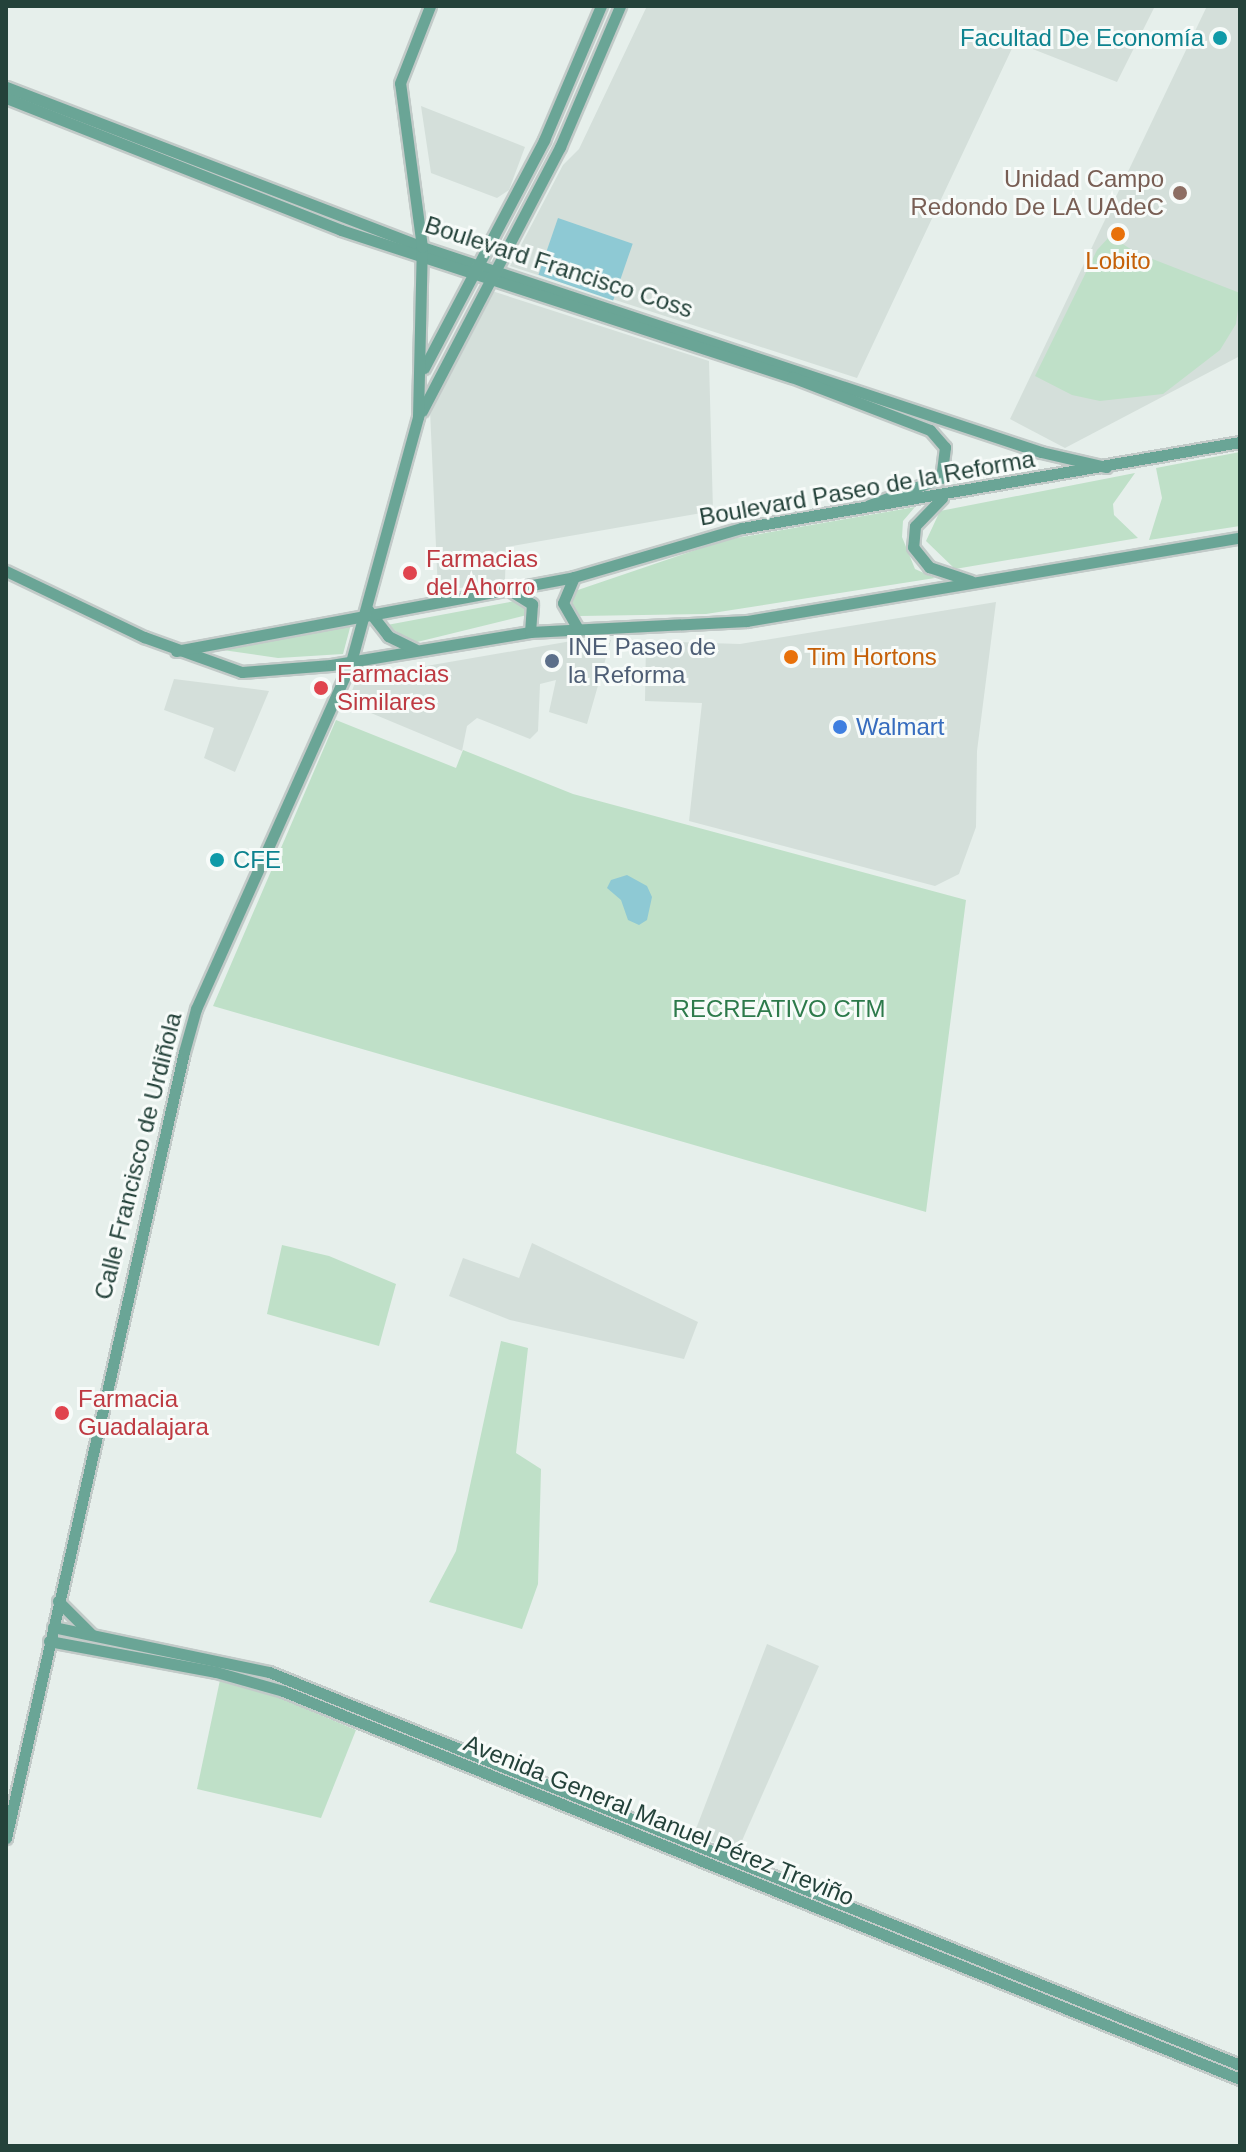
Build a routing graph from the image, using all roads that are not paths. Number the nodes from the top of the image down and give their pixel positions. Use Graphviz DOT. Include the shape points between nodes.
graph roads {
  1 [pos="430,6"];
  2 [pos="601,6"];
  3 [pos="620,6"];
  4 [pos="6,87"];
  5 [pos="6,98"];
  6 [pos="422,253"];
  7 [pos="474,269"];
  8 [pos="494,275"];
  9 [pos="421,372"];
  10 [pos="418,417"];
  11 [pos="1240,442"];
  12 [pos="1106,467"];
  13 [pos="946,495"];
  14 [pos="869,505"];
  15 [pos="1240,538"];
  16 [pos="6,571"];
  17 [pos="574,577"];
  18 [pos="979,582"];
  19 [pos="508,591"];
  20 [pos="368,610"];
  21 [pos="577,627"];
  22 [pos="530,632"];
  23 [pos="176,651"];
  24 [pos="420,651"];
  25 [pos="351,662"];
  26 [pos="58,1601"];
  27 [pos="53,1627"];
  28 [pos="91,1634"];
  29 [pos="49,1641"];
  30 [pos="6,1838"];
  31 [pos="1240,2065"];
  32 [pos="1240,2079"];
  1 -- 6 [label="main road, Calle Francisco de Urdiñola" via="400,83"];
  2 -- 7 [label="main road" via="544,140"];
  3 -- 8 [label="main road" via="560,147"];
  4 -- 6 [label="main road, Boulevard Francisco Coss"];
  5 -- 6 [label="main road, Boulevard Francisco Coss"];
  6 -- 7 [label="main road, Boulevard Francisco Coss"];
  6 -- 9 [label="main road, Calle Francisco de Urdiñola"];
  7 -- 8 [label="main road, Boulevard Francisco Coss"];
  7 -- 9 [label="main road"];
  8 -- 10 [label="main road"];
  8 -- 12 [label="main road, Boulevard Francisco Coss" via="1041,452"];
  8 -- 14 [label="main road, Boulevard Francisco Coss" via="930,430 945,447 941,478"];
  9 -- 10 [label="main road, Calle Francisco de Urdiñola"];
  10 -- 20 [label="main road, Calle Francisco de Urdiñola"];
  11 -- 12 [label="main road, Boulevard Paseo de la Reforma"];
  12 -- 13 [label="main road, Boulevard Paseo de la Reforma"];
  13 -- 14 [label="main road, Boulevard Paseo de la Reforma"];
  13 -- 18 [label="main road" via="915,526 913,547 929,567"];
  14 -- 17 [label="main road, Boulevard Paseo de la Reforma" via="720,534"];
  15 -- 18 [label="main road"];
  16 -- 23 [label="main road"];
  17 -- 19 [label="main road, Boulevard Paseo de la Reforma"];
  17 -- 21 [label="main road" via="563,603"];
  18 -- 21 [label="main road" via="726,624"];
  19 -- 20 [label="main road, Boulevard Paseo de la Reforma"];
  19 -- 22 [label="main road" via="532,604"];
  20 -- 23 [label="main road, Boulevard Paseo de la Reforma"];
  20 -- 24 [label="main road" via="395,641"];
  20 -- 25 [label="main road, Calle Francisco de Urdiñola"];
  21 -- 22 [label="main road"];
  22 -- 24 [label="main road"];
  23 -- 25 [label="main road" via="242,672"];
  24 -- 25 [label="main road"];
  25 -- 26 [label="main road, Calle Francisco de Urdiñola" via="196,1009"];
  26 -- 27 [label="main road, Calle Francisco de Urdiñola"];
  26 -- 28 [label="main road"];
  27 -- 28 [label="main road, Avenida General Manuel Pérez Treviño"];
  27 -- 29 [label="main road, Calle Francisco de Urdiñola"];
  28 -- 31 [label="main road, Avenida General Manuel Pérez Treviño" via="269,1672"];
  29 -- 30 [label="main road, Calle Francisco de Urdiñola"];
  29 -- 32 [label="main road, Avenida General Manuel Pérez Treviño" via="216,1672 283,1691"];
}
